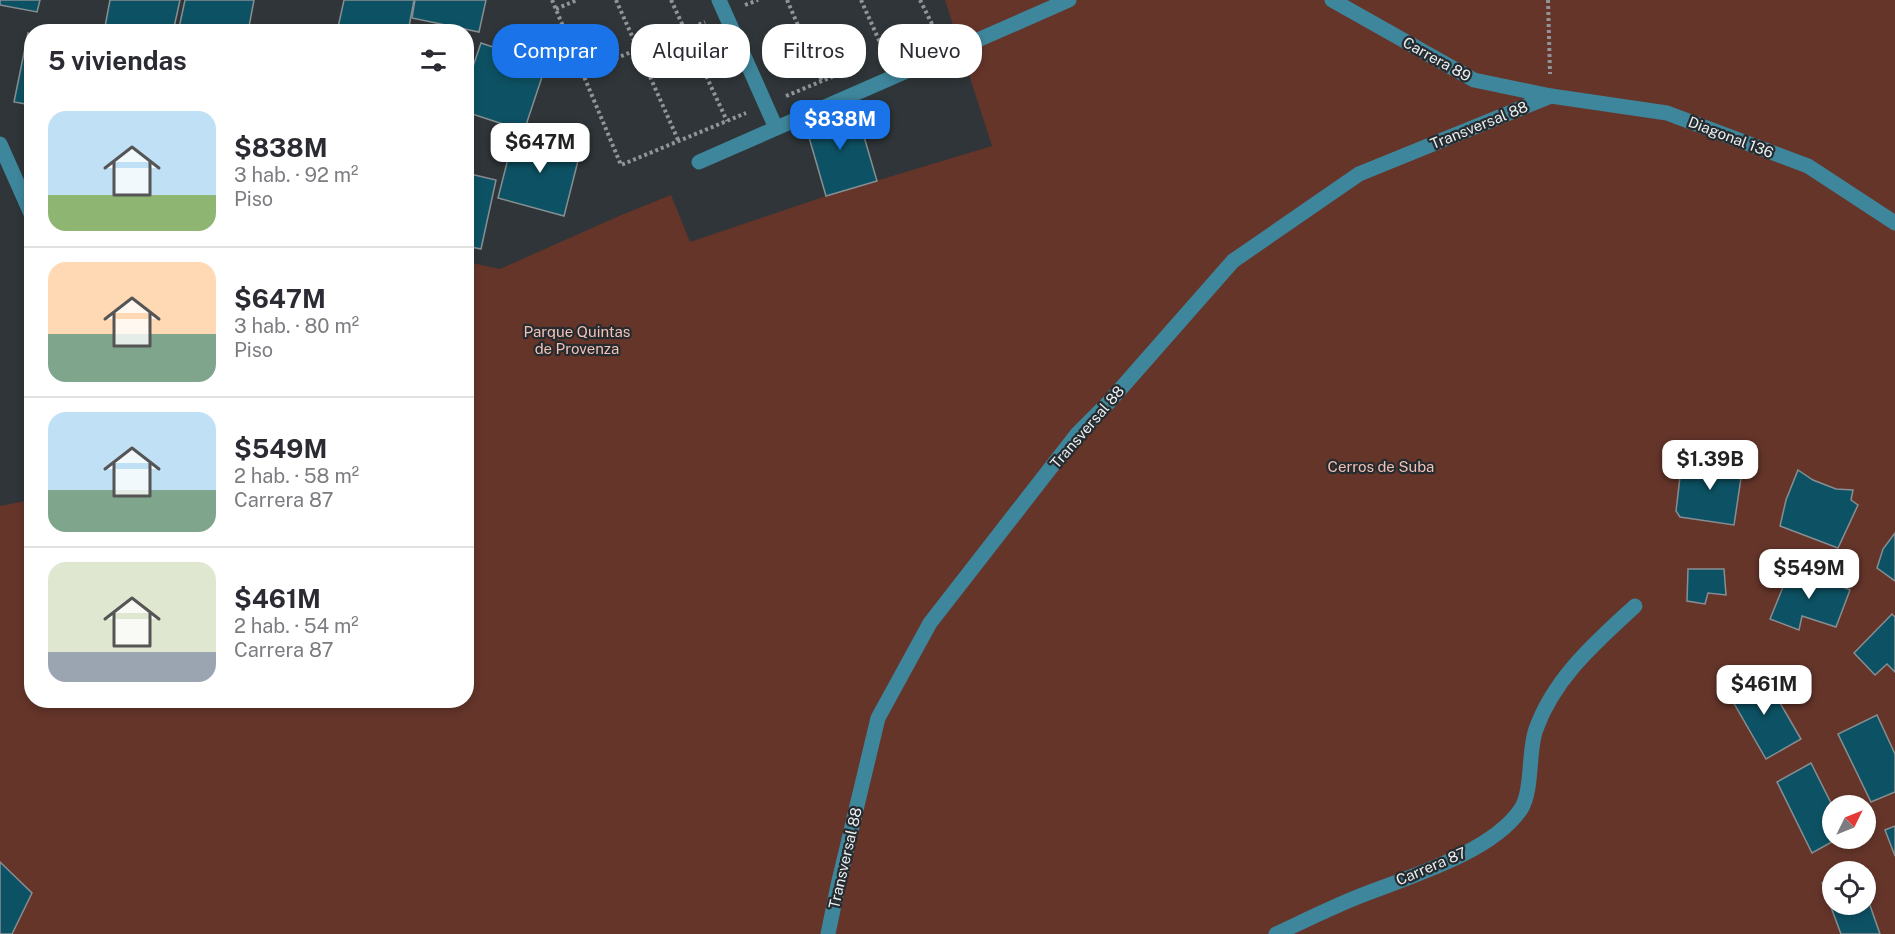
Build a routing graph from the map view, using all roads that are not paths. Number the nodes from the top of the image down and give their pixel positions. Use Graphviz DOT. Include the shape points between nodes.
graph roads {
  1 [pos="1068,0"];
  2 [pos="1332,0"];
  3 [pos="722,7"];
  4 [pos="1551,96"];
  5 [pos="776,128"];
  6 [pos="0,144"];
  7 [pos="699,162"];
  8 [pos="24,198"];
  9 [pos="1895,223"];
  10 [pos="1635,606"];
  11 [pos="828,934"];
  12 [pos="1276,934"];
  1 -- 5 [label="street"];
  2 -- 4 [label="street, Carrera 89" via="1474,80"];
  3 -- 5 [label="street"];
  4 -- 9 [label="street, Diagonal 136" via="1667,113 1808,166"];
  4 -- 11 [label="street, Transversal 88" via="1359,174 1233,261 1077,434 930,623 878,718"];
  5 -- 7 [label="street"];
  6 -- 8 [label="street"];
  10 -- 12 [label="street, Carrera 87" via="1584,653 1558,685 1536,730 1522,807 1503,828 1464,854"];
}
